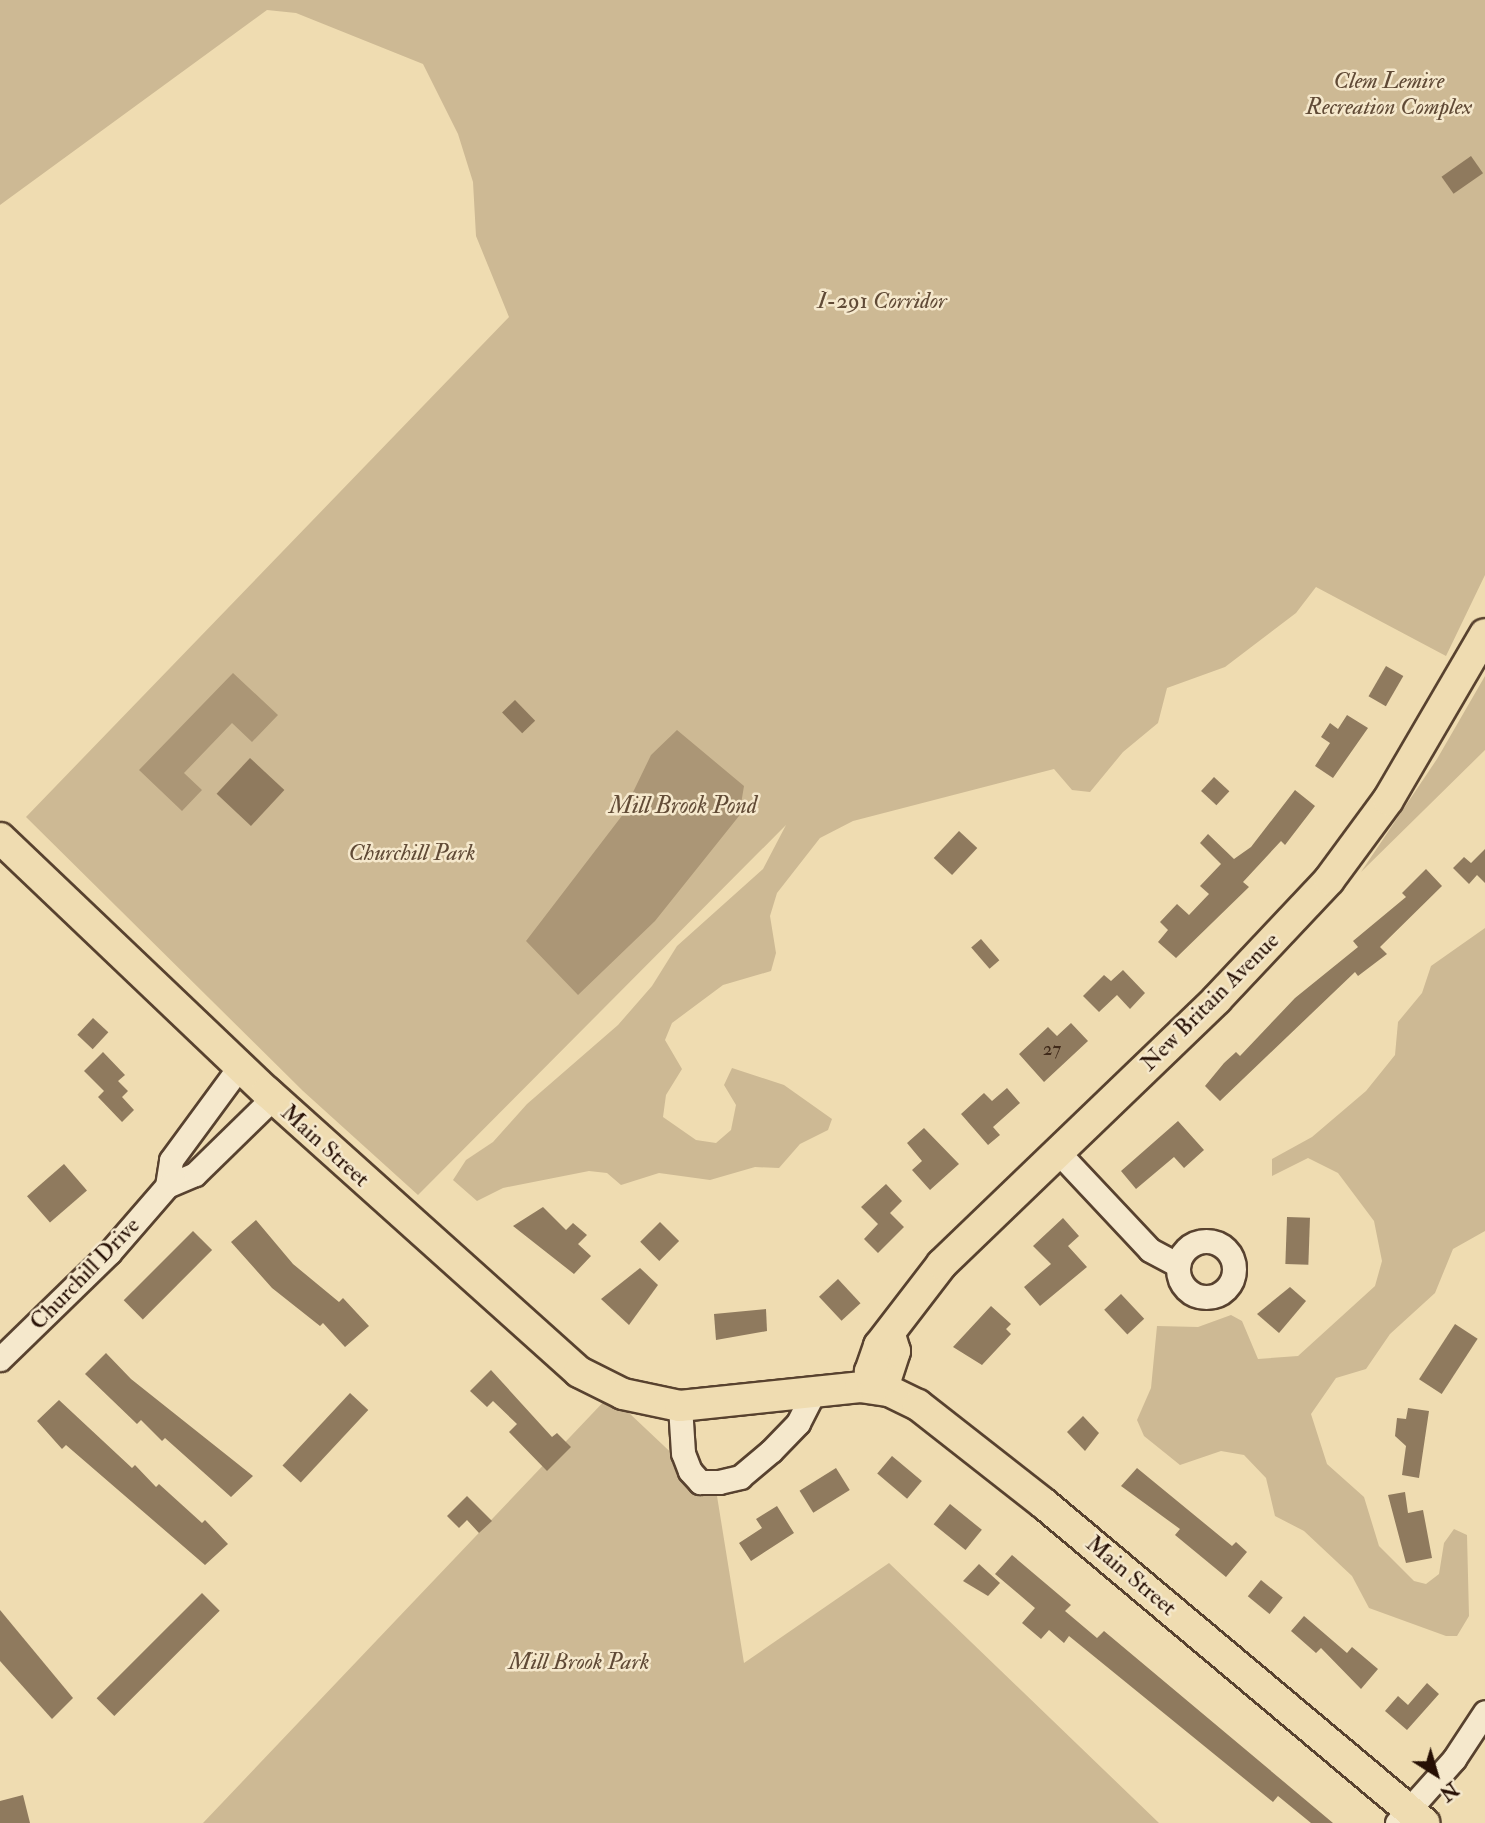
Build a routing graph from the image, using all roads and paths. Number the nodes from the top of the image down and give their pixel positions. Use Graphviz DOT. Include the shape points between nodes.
graph roads {
  1 [pos="1485,634"];
  2 [pos="0,838"];
  3 [pos="240,1066"];
  4 [pos="273,1098"];
  5 [pos="1058,1152"];
  6 [pos="167,1186"];
  7 [pos="1178,1265"];
  8 [pos="0,1359"];
  9 [pos="874,1387"];
  10 [pos="813,1393"];
  11 [pos="680,1406"];
  12 [pos="1485,1712"];
  13 [pos="1410,1819"];
  1 -- 5 [label="main road, New Britain Avenue" via="1388,800 1329,880 1217,999"];
  2 -- 3 [label="main road, Main Street"];
  3 -- 4 [label="main road, Main Street"];
  3 -- 6 [label="street, Churchill Drive" via="171,1160"];
  4 -- 6 [label="street, Churchill Drive" via="195,1174"];
  4 -- 11 [label="main road, Main Street" via="561,1359 623,1394"];
  5 -- 7 [label="street" via="1150,1250"];
  5 -- 9 [label="main road, New Britain Avenue" via="906,1305 890,1335 895,1351 886,1378"];
  6 -- 8 [label="street, Churchill Drive" via="109,1253"];
  9 -- 10 [label="main road, Main Street"];
  9 -- 13 [label="main road, Main Street" via="918,1405 1043,1503"];
  10 -- 11 [label="main road, Main Street"];
  10 -- 11 [label="street" via="797,1423 771,1451 740,1477 719,1482 700,1482 690,1471 683,1453"];
  12 -- 13 [label="street"];
}
